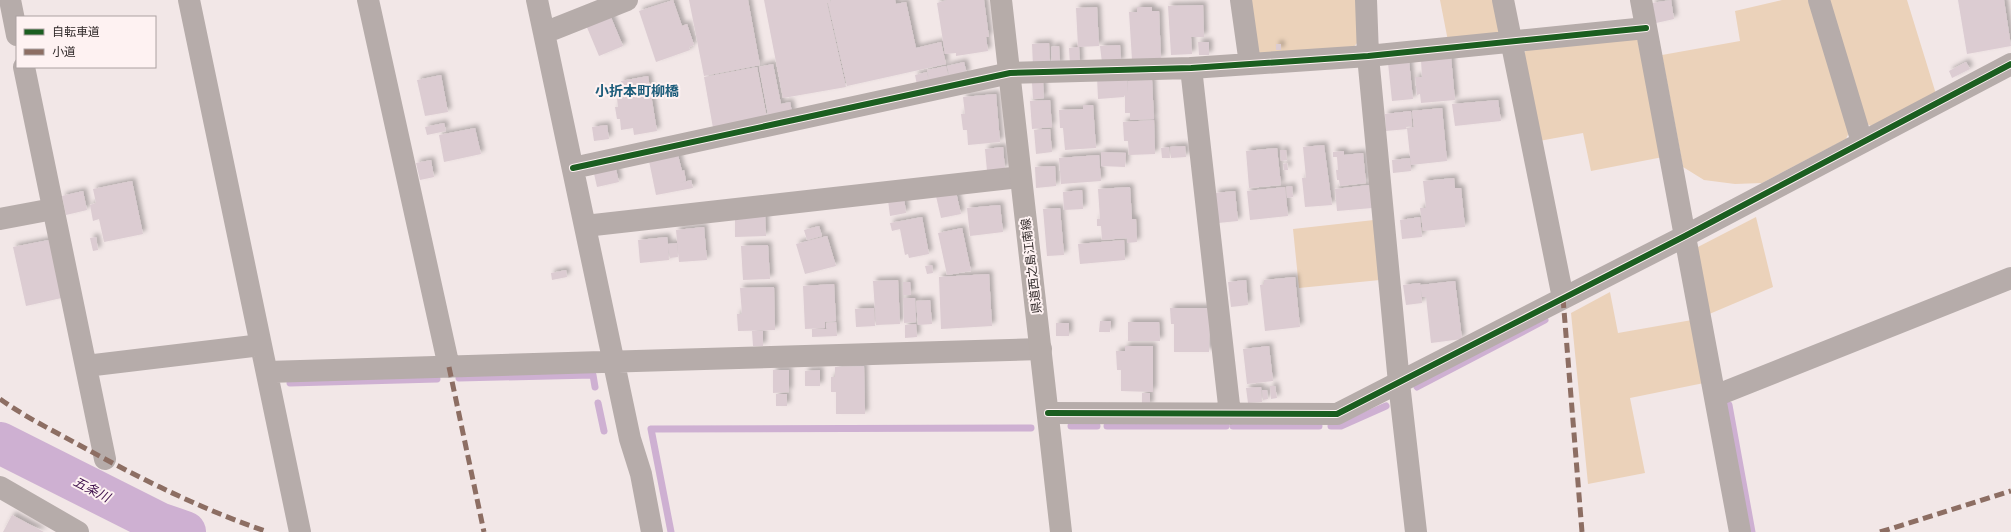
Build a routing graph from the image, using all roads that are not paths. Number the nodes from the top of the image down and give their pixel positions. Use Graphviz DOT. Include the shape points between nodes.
graph roads {
  1 [pos="10,0"];
  2 [pos="189,0"];
  3 [pos="368,0"];
  4 [pos="537,0"];
  5 [pos="627,0"];
  6 [pos="1001,0"];
  7 [pos="1241,0"];
  8 [pos="1366,0"];
  9 [pos="1503,0"];
  10 [pos="1641,0"];
  11 [pos="1819,0"];
  12 [pos="1646,28"];
  13 [pos="16,30"];
  14 [pos="544,33"];
  15 [pos="1512,42"];
  16 [pos="1368,56"];
  17 [pos="1250,64"];
  18 [pos="2011,64"];
  19 [pos="24,68"];
  20 [pos="1191,68"];
  21 [pos="1010,73"];
  22 [pos="1862,142"];
  23 [pos="573,168"];
  24 [pos="1020,177"];
  25 [pos="53,209"];
  26 [pos="0,219"];
  27 [pos="585,226"];
  28 [pos="1685,236"];
  29 [pos="2011,278"];
  30 [pos="1563,298"];
  31 [pos="261,345"];
  32 [pos="1040,349"];
  33 [pos="614,362"];
  34 [pos="86,366"];
  35 [pos="449,367"];
  36 [pos="267,372"];
  37 [pos="1399,383"];
  38 [pos="1715,396"];
  39 [pos="1048,413"];
  40 [pos="1230,414"];
  41 [pos="105,459"];
  42 [pos="0,487"];
  43 [pos="78,532"];
  44 [pos="300,532"];
  45 [pos="652,532"];
  46 [pos="1061,532"];
  47 [pos="1416,532"];
  48 [pos="1740,532"];
  1 -- 13 [label="street"];
  2 -- 31 [label="street"];
  3 -- 35 [label="street"];
  4 -- 14 [label="street"];
  5 -- 14 [label="street"];
  6 -- 21 [label="main road, 県道西之島江南線"];
  7 -- 17 [label="street"];
  8 -- 16 [label="street"];
  9 -- 15 [label="street"];
  10 -- 12 [label="street"];
  11 -- 22 [label="street"];
  12 -- 15 [label="street"];
  12 -- 28 [label="street"];
  14 -- 23 [label="street"];
  15 -- 16 [label="street"];
  15 -- 30 [label="street"];
  16 -- 17 [label="street"];
  16 -- 37 [label="street"];
  17 -- 20 [label="street"];
  18 -- 22 [label="street"];
  19 -- 25 [label="street"];
  20 -- 21 [label="street"];
  20 -- 40 [label="street"];
  21 -- 23 [label="street"];
  21 -- 24 [label="main road, 県道西之島江南線"];
  22 -- 28 [label="street"];
  23 -- 27 [label="street"];
  24 -- 27 [label="street"];
  24 -- 32 [label="main road, 県道西之島江南線"];
  25 -- 26 [label="street"];
  25 -- 34 [label="street"];
  27 -- 33 [label="street"];
  28 -- 30 [label="street"];
  28 -- 38 [label="street"];
  29 -- 38 [label="street"];
  30 -- 37 [label="street"];
  31 -- 34 [label="street"];
  31 -- 36 [label="street"];
  32 -- 33 [label="street"];
  32 -- 39 [label="main road, 県道西之島江南線"];
  33 -- 35 [label="street"];
  33 -- 45 [label="street"];
  34 -- 41 [label="street"];
  35 -- 36 [label="street"];
  36 -- 44 [label="street"];
  37 -- 40 [label="street" via="1337,414"];
  37 -- 47 [label="street"];
  38 -- 48 [label="street"];
  39 -- 40 [label="street"];
  39 -- 46 [label="main road, 県道西之島江南線"];
  42 -- 43 [label="street"];
}
